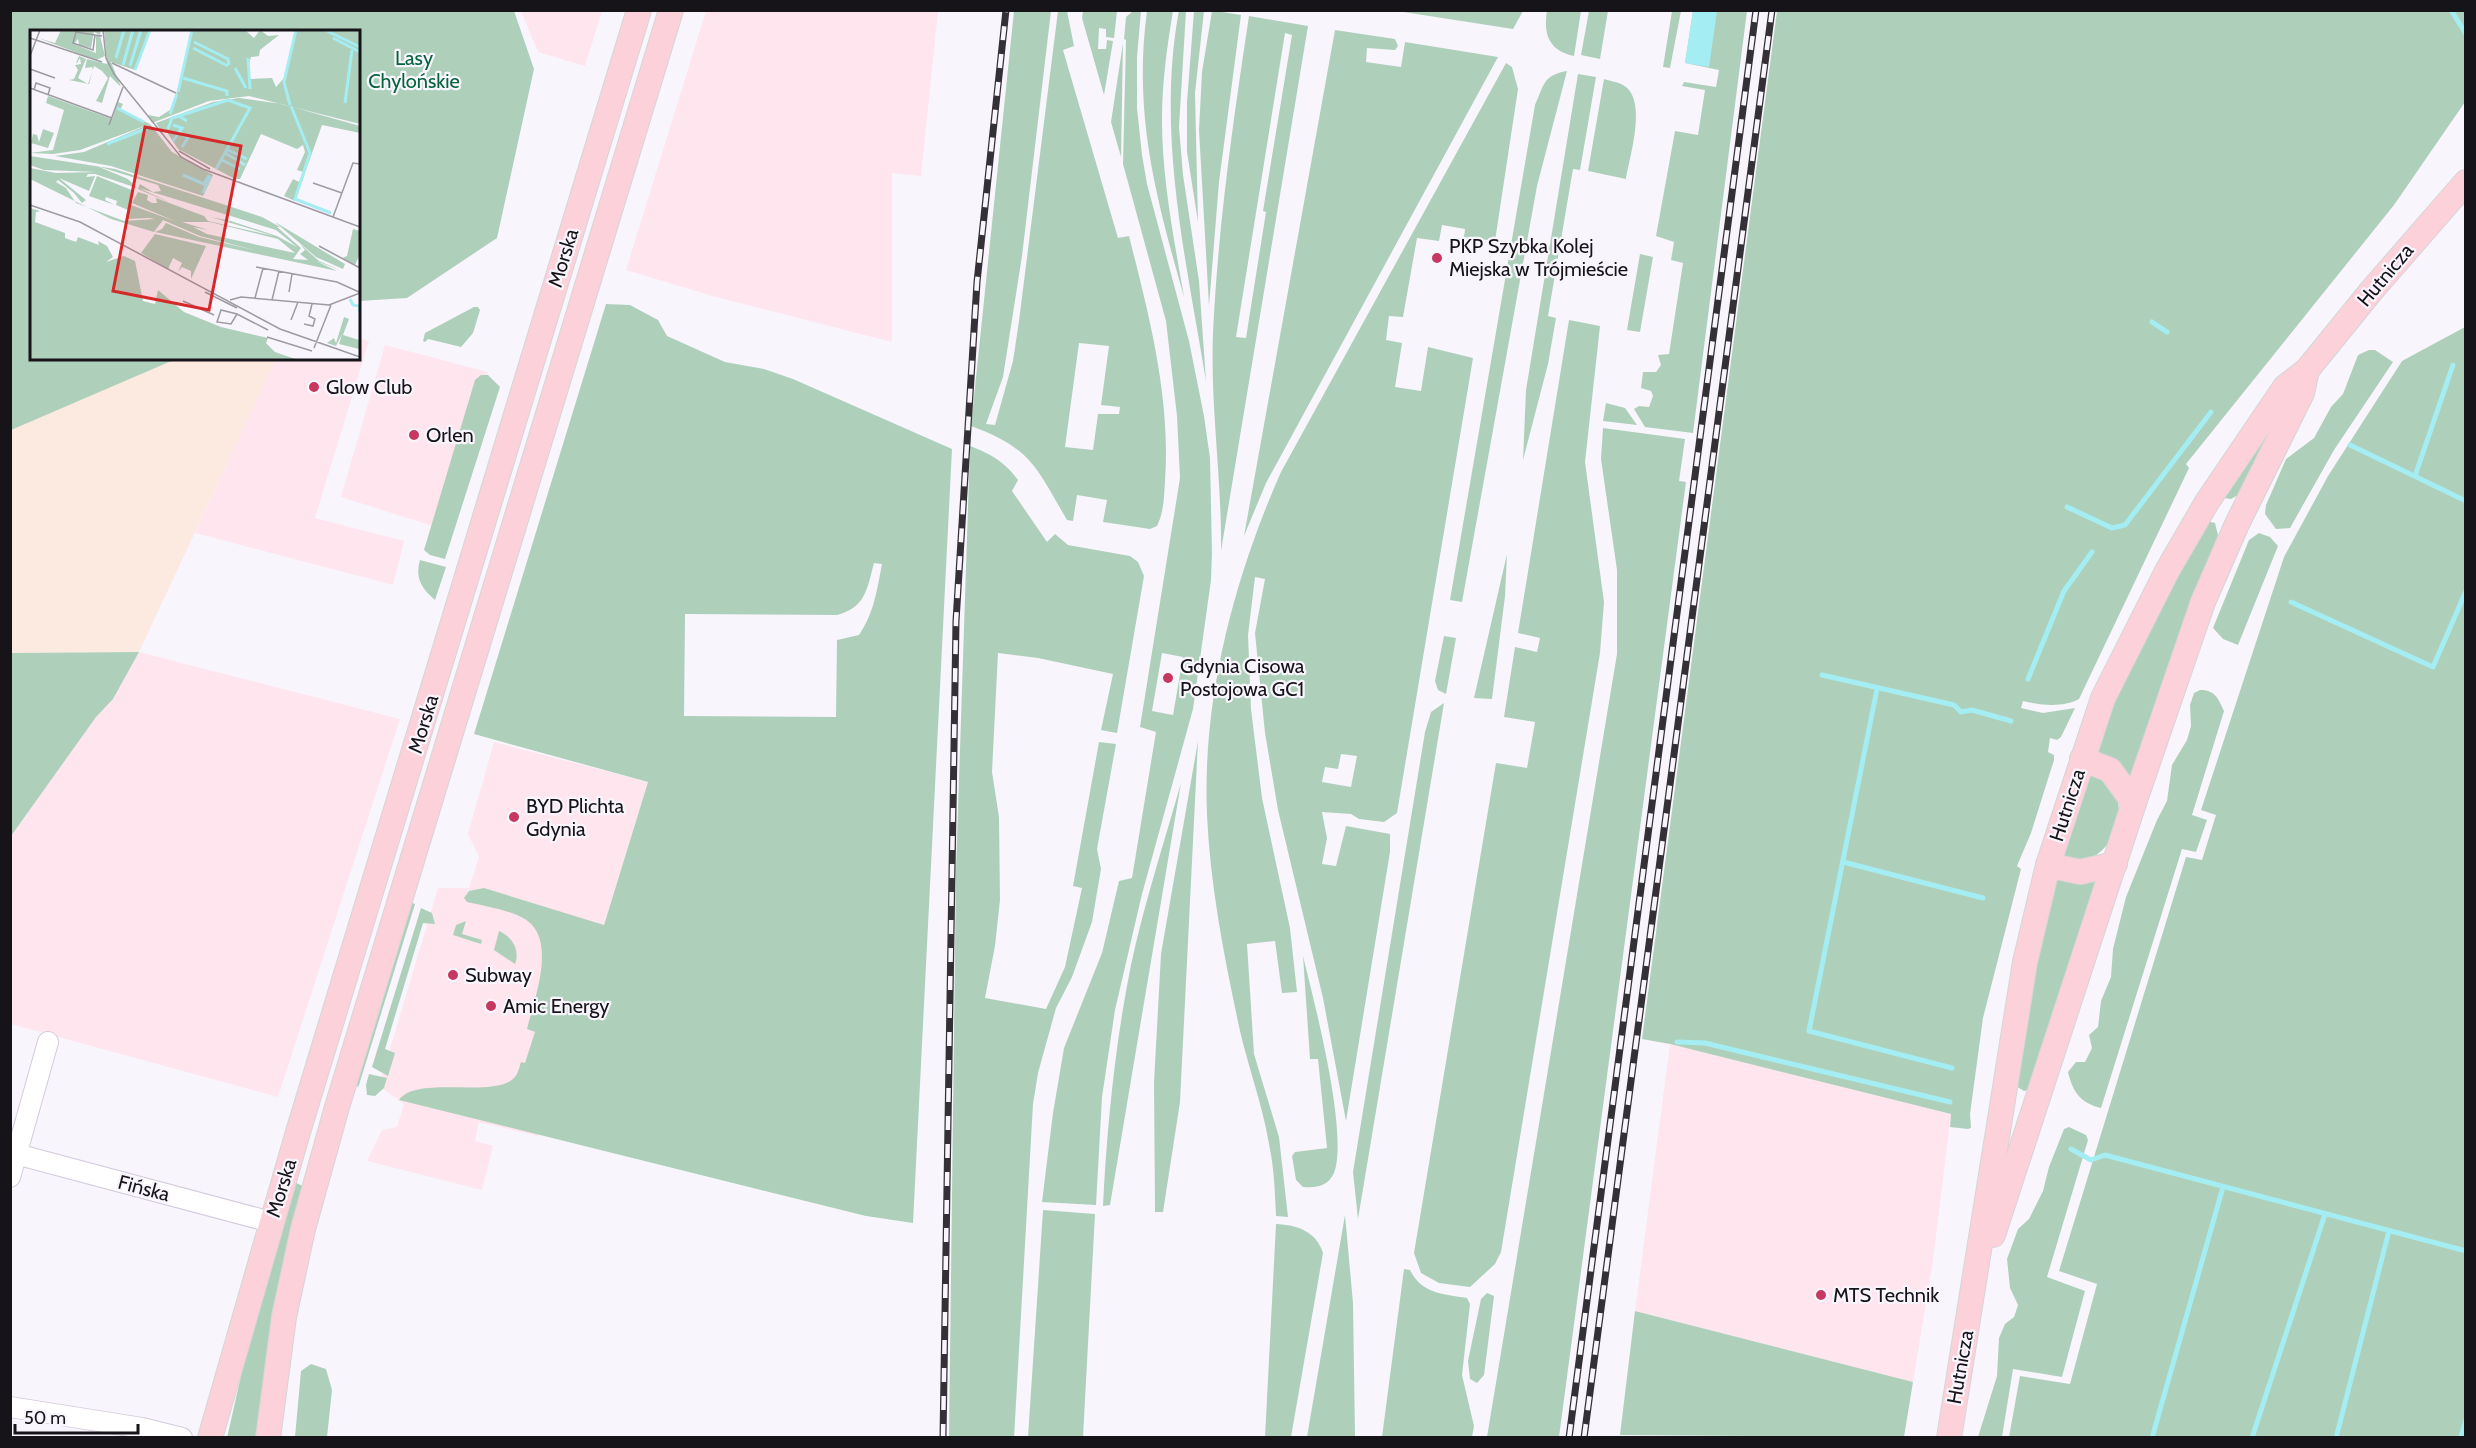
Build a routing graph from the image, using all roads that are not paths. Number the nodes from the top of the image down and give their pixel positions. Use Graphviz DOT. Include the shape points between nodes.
graph roads {
  1 [pos="639,10"];
  2 [pos="671,10"];
  3 [pos="2466,182"];
  4 [pos="2307,370"];
  5 [pos="2207,502"];
  6 [pos="2237,524"];
  7 [pos="2082,759"];
  8 [pos="2134,803"];
  9 [pos="2115,864"];
  10 [pos="2048,865"];
  11 [pos="48,1042"];
  12 [pos="2002,1098"];
  13 [pos="2035,1104"];
  14 [pos="16,1154"];
  15 [pos="10,1177"];
  16 [pos="271,1222"];
  17 [pos="1972,1297"];
  18 [pos="10,1407"];
  19 [pos="182,1437"];
  20 [pos="210,1437"];
  21 [pos="268,1437"];
  22 [pos="1949,1437"];
  1 -- 16 [label="main road, Morska"];
  2 -- 21 [label="main road, Morska" via="331,1129 284,1317"];
  3 -- 4 [label="main road, Hutnicza"];
  4 -- 5 [label="main road, Hutnicza" via="2285,387"];
  4 -- 6 [label="main road, Hutnicza" via="2302,393"];
  5 -- 6 [label="main road"];
  5 -- 7 [label="main road, Hutnicza" via="2118,666"];
  6 -- 8 [label="main road, Hutnicza" via="2204,602"];
  7 -- 8 [label="main road" via="2110,770"];
  7 -- 10 [label="main road, Hutnicza"];
  8 -- 9 [label="main road, Hutnicza"];
  9 -- 10 [label="main road" via="2080,872"];
  9 -- 13 [label="main road, Hutnicza"];
  10 -- 12 [label="main road, Hutnicza" via="2025,962"];
  11 -- 14 [label="street"];
  12 -- 13 [label="main road"];
  12 -- 17 [label="main road, Hutnicza"];
  13 -- 17 [label="main road, Hutnicza"];
  14 -- 15 [label="street"];
  14 -- 16 [label="street, Fińska"];
  16 -- 20 [label="main road, Morska"];
  17 -- 22 [label="main road, Hutnicza"];
  18 -- 19 [label="street"];
}
